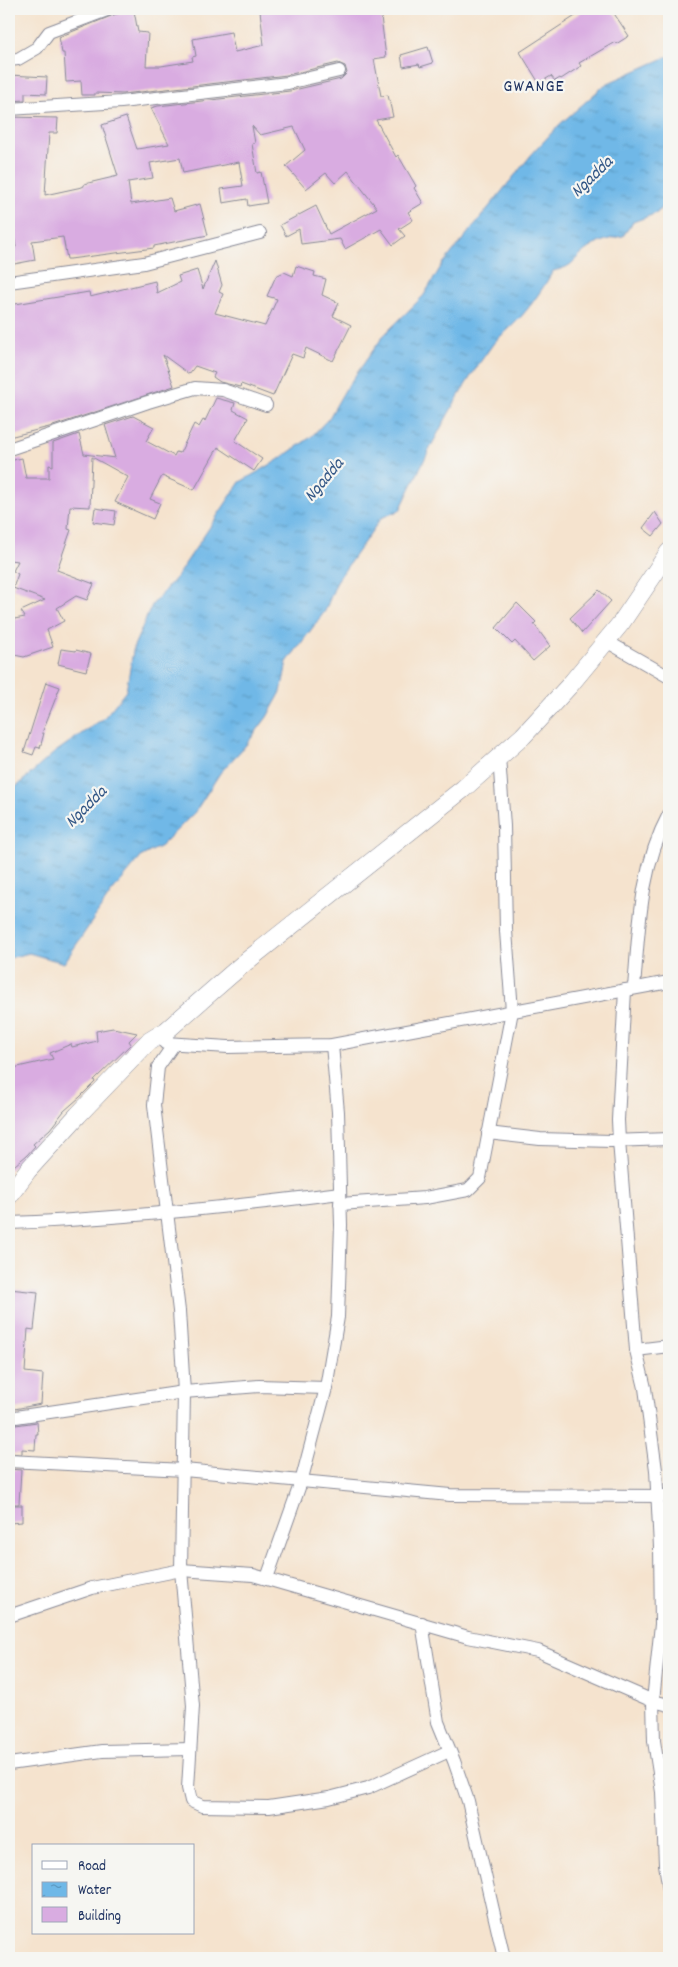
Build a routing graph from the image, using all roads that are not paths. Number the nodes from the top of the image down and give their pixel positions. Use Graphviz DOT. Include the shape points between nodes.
graph roads {
  1 [pos="110,9"];
  2 [pos="9,60"];
  3 [pos="339,71"];
  4 [pos="9,110"];
  5 [pos="260,233"];
  6 [pos="9,282"];
  7 [pos="266,405"];
  8 [pos="9,449"];
  9 [pos="669,552"];
  10 [pos="606,641"];
  11 [pos="669,677"];
  12 [pos="499,757"];
  13 [pos="669,814"];
  14 [pos="669,982"];
  15 [pos="629,989"];
  16 [pos="512,1011"];
  17 [pos="148,1042"];
  18 [pos="174,1044"];
  19 [pos="332,1046"];
  20 [pos="488,1133"];
  21 [pos="669,1139"];
  22 [pos="619,1141"];
  23 [pos="9,1196"];
  24 [pos="340,1198"];
  25 [pos="168,1212"];
  26 [pos="9,1223"];
  27 [pos="669,1346"];
  28 [pos="636,1350"];
  29 [pos="326,1388"];
  30 [pos="184,1392"];
  31 [pos="9,1418"];
  32 [pos="9,1461"];
  33 [pos="184,1470"];
  34 [pos="301,1482"];
  35 [pos="663,1497"];
  36 [pos="181,1570"];
  37 [pos="267,1578"];
  38 [pos="9,1616"];
  39 [pos="422,1623"];
  40 [pos="665,1636"];
  41 [pos="653,1701"];
  42 [pos="669,1705"];
  43 [pos="190,1749"];
  44 [pos="449,1751"];
  45 [pos="9,1764"];
  46 [pos="669,1890"];
  47 [pos="504,1958"];
  1 -- 2 [label="street" via="49,32 37,48 18,59"];
  3 -- 4 [label="street" via="288,83 121,102"];
  5 -- 6 [label="street" via="144,263"];
  7 -- 8 [label="street" via="223,390 195,388"];
  9 -- 10 [label="street"];
  10 -- 11 [label="street"];
  10 -- 12 [label="street" via="523,736"];
  12 -- 16 [label="street"];
  12 -- 17 [label="street" via="456,795 243,964 166,1031"];
  13 -- 15 [label="street" via="649,864 641,898"];
  14 -- 15 [label="street"];
  15 -- 16 [label="street"];
  15 -- 22 [label="street"];
  16 -- 19 [label="street"];
  16 -- 20 [label="street"];
  17 -- 18 [label="street"];
  17 -- 23 [label="street" via="28,1170"];
  18 -- 19 [label="street"];
  18 -- 25 [label="street" via="158,1067 154,1105"];
  19 -- 24 [label="street" via="338,1112"];
  20 -- 22 [label="street" via="540,1139"];
  20 -- 24 [label="street" via="480,1178 468,1190 425,1198"];
  21 -- 22 [label="street"];
  22 -- 28 [label="street"];
  24 -- 25 [label="street"];
  24 -- 29 [label="street" via="338,1317"];
  25 -- 26 [label="street" via="80,1221"];
  25 -- 30 [label="street"];
  27 -- 28 [label="street"];
  28 -- 35 [label="street"];
  29 -- 30 [label="street" via="259,1386"];
  29 -- 34 [label="street"];
  30 -- 31 [label="street"];
  30 -- 33 [label="street"];
  32 -- 33 [label="street"];
  33 -- 34 [label="street"];
  33 -- 36 [label="street"];
  34 -- 35 [label="street" via="450,1495"];
  34 -- 37 [label="street"];
  35 -- 40 [label="street" via="660,1547"];
  36 -- 37 [label="street"];
  36 -- 38 [label="street" via="92,1588"];
  36 -- 43 [label="street" via="193,1706"];
  37 -- 39 [label="street"];
  39 -- 41 [label="street" via="468,1637 538,1651"];
  39 -- 44 [label="street" via="438,1722"];
  40 -- 41 [label="street"];
  41 -- 42 [label="street"];
  41 -- 46 [label="street"];
  43 -- 44 [label="street" via="188,1788 191,1801 202,1806 221,1807 269,1807 329,1798 368,1788"];
  43 -- 45 [label="street" via="102,1751"];
  44 -- 47 [label="street" via="468,1801"];
}
